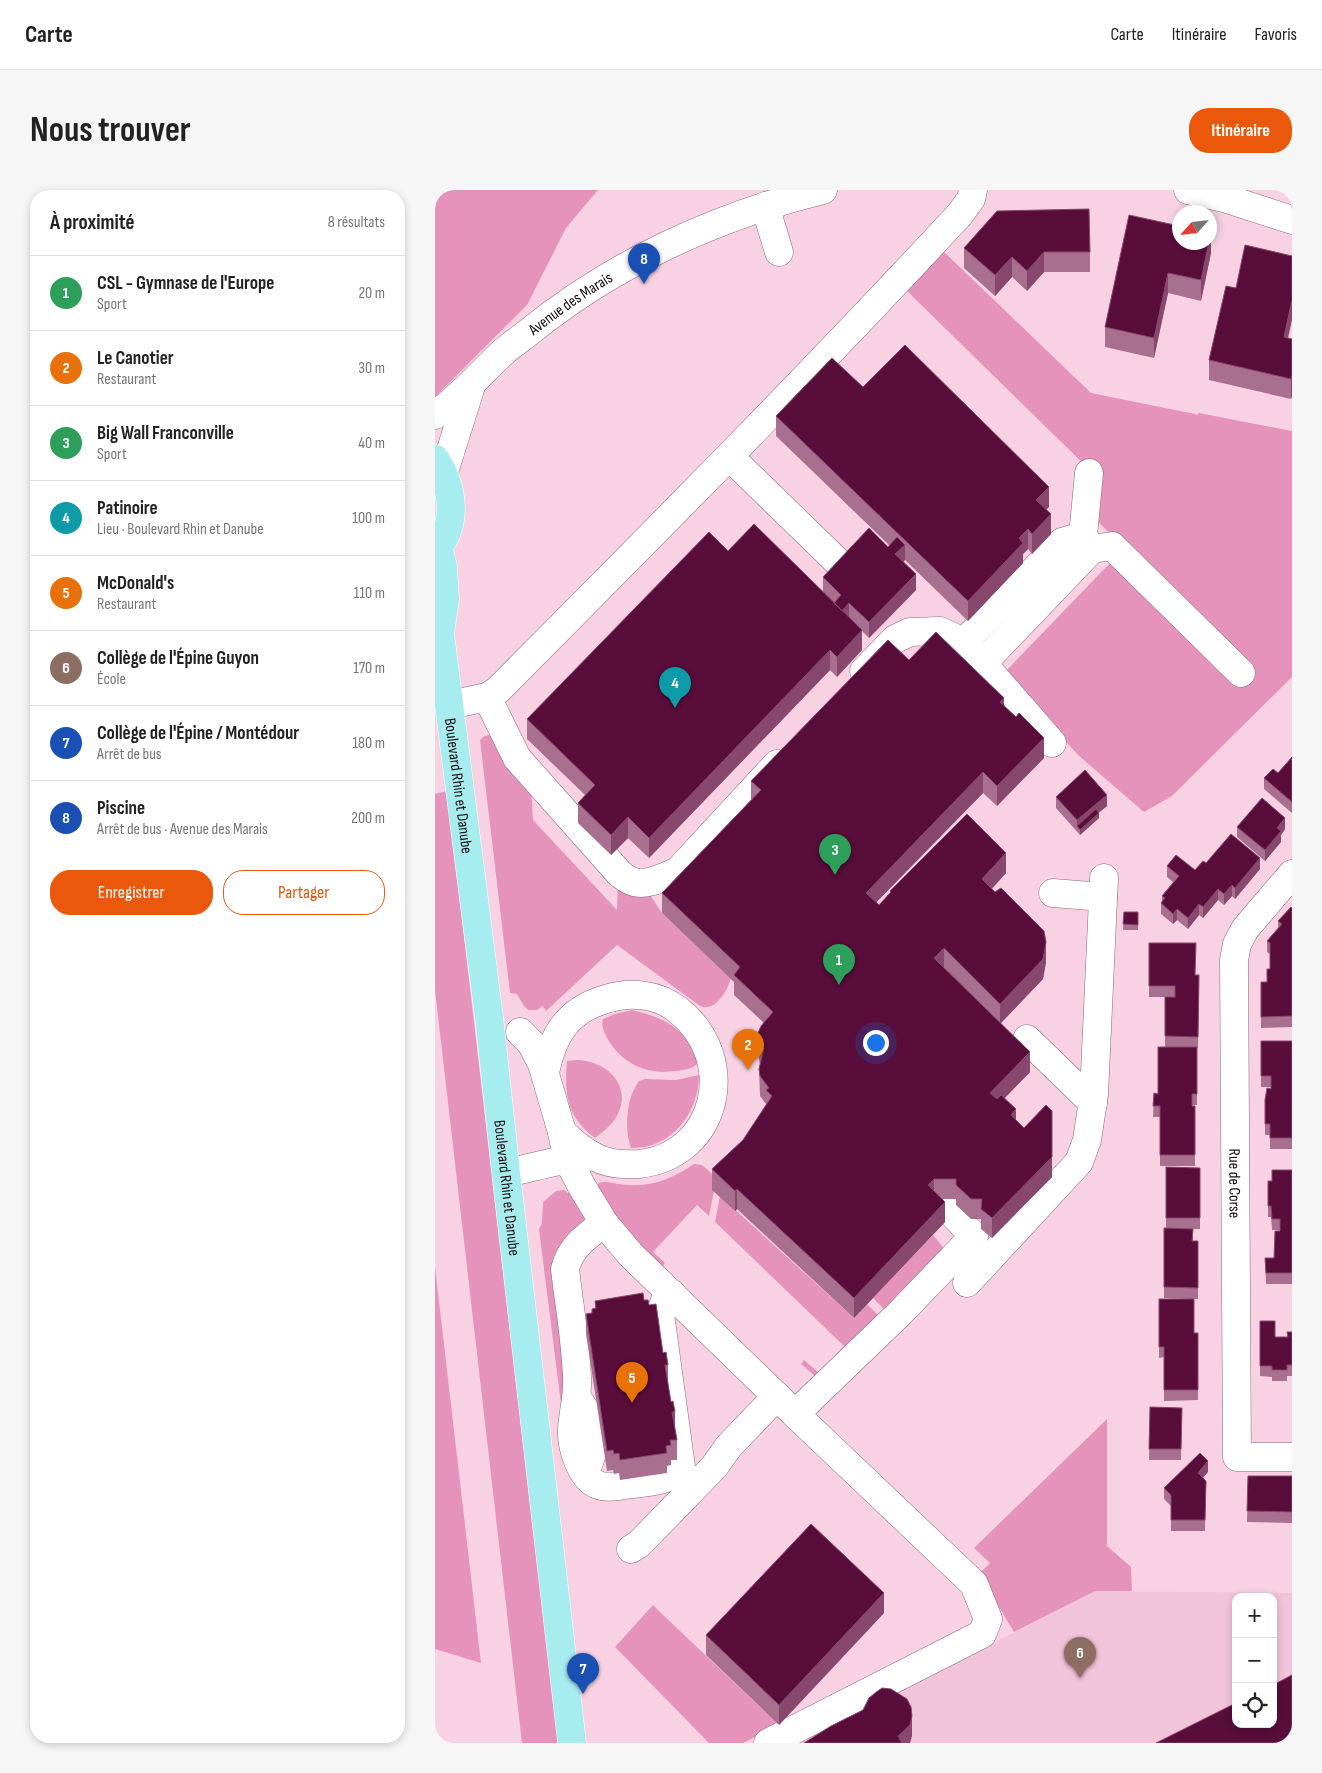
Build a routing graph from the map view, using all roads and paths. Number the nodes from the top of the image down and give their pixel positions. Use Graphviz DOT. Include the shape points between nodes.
graph roads {
  1 [pos="823,190"];
  2 [pos="973,190"];
  3 [pos="1189,190"];
  4 [pos="765,206"];
  5 [pos="1292,220"];
  6 [pos="779,252"];
  7 [pos="471,384"];
  8 [pos="435,415"];
  9 [pos="736,464"];
  10 [pos="439,465"];
  11 [pos="1089,473"];
  12 [pos="1088,542"];
  13 [pos="437,549"];
  14 [pos="845,569"];
  15 [pos="437,631"];
  16 [pos="963,643"];
  17 [pos="983,664"];
  18 [pos="1241,673"];
  19 [pos="847,689"];
  20 [pos="487,697"];
  21 [pos="449,705"];
  22 [pos="1052,743"];
  23 [pos="794,746"];
  24 [pos="1292,874"];
  25 [pos="1053,893"];
  26 [pos="489,1017"];
  27 [pos="560,1030"];
  28 [pos="520,1032"];
  29 [pos="1027,1039"];
  30 [pos="545,1072"];
  31 [pos="1093,1103"];
  32 [pos="562,1132"];
  33 [pos="567,1158"];
  34 [pos="596,1158"];
  35 [pos="506,1173"];
  36 [pos="949,1210"];
  37 [pos="604,1224"];
  38 [pos="967,1283"];
  39 [pos="672,1294"];
  40 [pos="786,1405"];
  41 [pos="1292,1456"];
  42 [pos="631,1549"];
  43 [pos="572,1743"];
  44 [pos="768,1743"];
  1 -- 4 [label="street, Avenue des Marais"];
  2 -- 20 [label="street" via="971,199 960,214 846,337 499,690"];
  3 -- 5 [label="street"];
  4 -- 6 [label="street"];
  4 -- 7 [label="street, Avenue des Marais" via="691,234 594,285 530,331"];
  7 -- 8 [label="street, Avenue des Marais"];
  7 -- 10 [label="street, Avenue des Marais"];
  9 -- 14 [label="street"];
  10 -- 13 [label="main road" via="450,490 452,510"];
  11 -- 12 [label="street"];
  12 -- 16 [label="street" via="1062,542"];
  12 -- 17 [label="street"];
  12 -- 18 [label="street" via="1112,546"];
  13 -- 15 [label="main road, Boulevard Rhin et Danube" via="443,567 445,599"];
  15 -- 21 [label="main road, Boulevard Rhin et Danube"];
  16 -- 17 [label="street"];
  16 -- 19 [label="street" via="940,631 910,632 887,646"];
  17 -- 22 [label="street"];
  20 -- 21 [label="street"];
  20 -- 23 [label="street" via="517,758 620,874 635,882 662,878 678,871"];
  21 -- 26 [label="main road, Boulevard Rhin et Danube"];
  24 -- 41 [label="street, Rue de Corse" via="1245,929 1237,944 1234,960 1237,1457"];
  25 -- 31 [label="street" via="1103,888"];
  26 -- 28 [label="street"];
  26 -- 35 [label="main road, Boulevard Rhin et Danube"];
  27 -- 28 [label="street" via="547,1036"];
  27 -- 30 [label="street" via="549,1051"];
  27 -- 34 [label="street" via="577,1012 592,1003 618,995 638,995 674,1007 689,1018 709,1051 713,1068 712,1100 699,1129 688,1141 676,1151 647,1163 616,1164"];
  28 -- 30 [label="street" via="531,1043"];
  29 -- 31 [label="street"];
  30 -- 32 [label="street"];
  31 -- 38 [label="street" via="1087,1140 1079,1162"];
  32 -- 33 [label="street"];
  32 -- 34 [label="street" via="577,1147"];
  33 -- 34 [label="street"];
  33 -- 35 [label="street"];
  33 -- 37 [label="street"];
  35 -- 43 [label="main road, Boulevard Rhin et Danube"];
  36 -- 40 [label="street" via="975,1236 901,1312"];
  37 -- 39 [label="street"];
  37 -- 39 [label="street" via="568,1256 565,1269 577,1398 573,1447 578,1462 596,1485 608,1487 663,1480 681,1467 660,1314 663,1304"];
  39 -- 40 [label="street"];
  40 -- 42 [label="street" via="729,1446 714,1467"];
  40 -- 44 [label="street" via="974,1584 988,1619 982,1634"];
}
